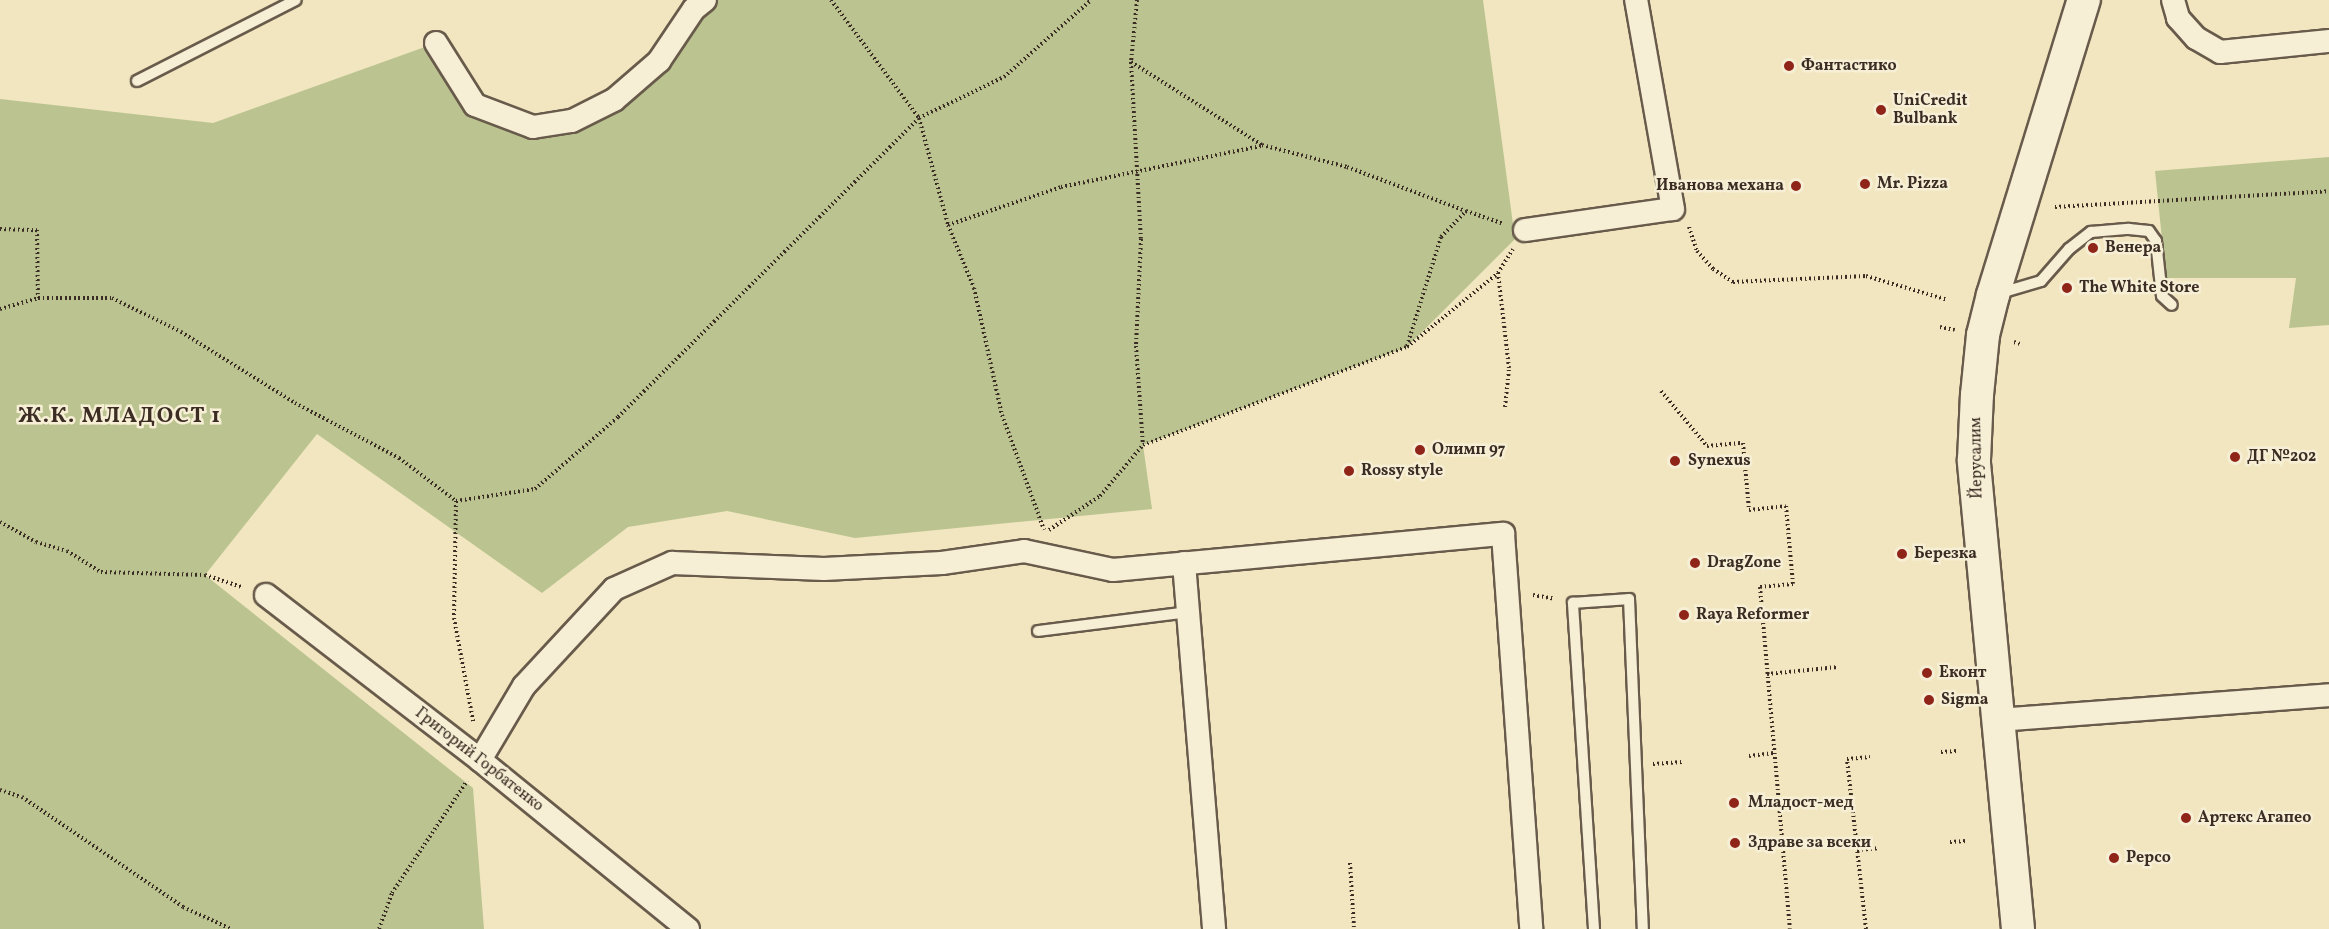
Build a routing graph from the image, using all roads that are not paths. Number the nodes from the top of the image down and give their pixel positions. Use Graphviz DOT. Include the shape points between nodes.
graph roads {
  1 [pos="296,0"];
  2 [pos="705,0"];
  3 [pos="1636,0"];
  4 [pos="2084,0"];
  5 [pos="2173,0"];
  6 [pos="2329,40"];
  7 [pos="435,43"];
  8 [pos="137,81"];
  9 [pos="1525,230"];
  10 [pos="1993,295"];
  11 [pos="2172,305"];
  12 [pos="1184,563"];
  13 [pos="266,595"];
  14 [pos="1188,612"];
  15 [pos="1038,631"];
  16 [pos="2329,694"];
  17 [pos="1999,720"];
  18 [pos="480,760"];
  19 [pos="688,929"];
  20 [pos="1214,929"];
  21 [pos="1531,929"];
  22 [pos="1593,929"];
  23 [pos="1643,929"];
  24 [pos="2018,929"];
  1 -- 8 [label="lane"];
  2 -- 7 [label="street" via="694,9 658,60 614,100 572,121 543,126 533,127 475,105"];
  3 -- 9 [label="street" via="1673,209"];
  4 -- 10 [label="street, Йерусалим"];
  5 -- 6 [label="street" via="2178,18 2196,38 2220,52"];
  10 -- 11 [label="lane" via="2041,281 2069,249 2091,232 2129,229 2149,231 2156,242 2162,296"];
  10 -- 17 [label="street, Йерусалим" via="1983,335 1974,460"];
  12 -- 14 [label="street"];
  12 -- 18 [label="street" via="1113,570 1024,551 942,563 824,569 672,562 614,589 525,686"];
  12 -- 21 [label="street" via="1503,534"];
  13 -- 18 [label="street, Григорий Горбатенко"];
  14 -- 15 [label="lane"];
  14 -- 20 [label="street"];
  16 -- 17 [label="street"];
  17 -- 24 [label="street, Йерусалим"];
  18 -- 19 [label="street, Григорий Горбатенко"];
  22 -- 23 [label="lane" via="1573,603 1629,599"];
}
